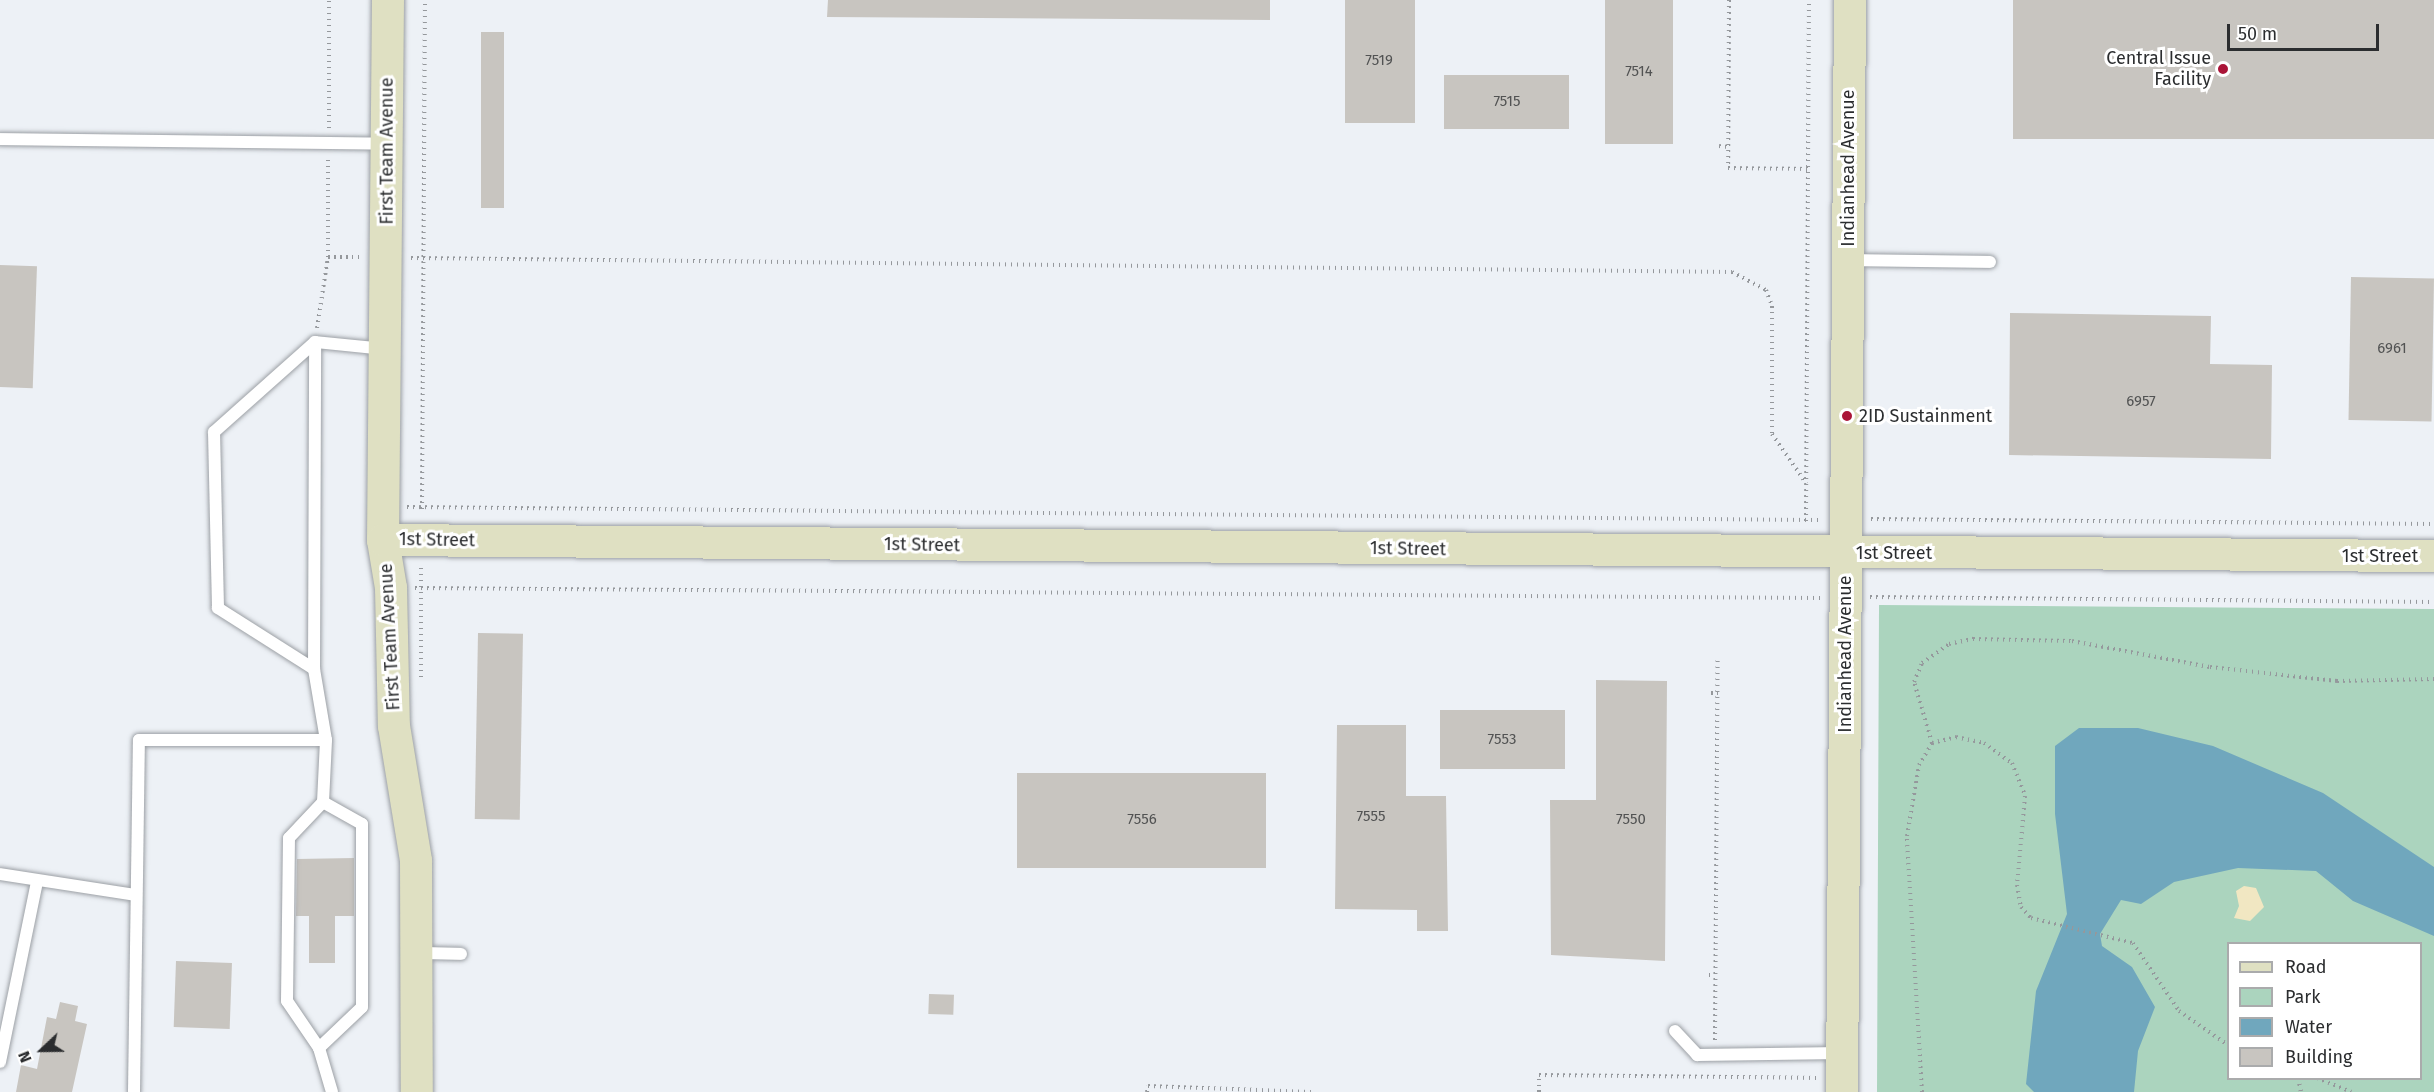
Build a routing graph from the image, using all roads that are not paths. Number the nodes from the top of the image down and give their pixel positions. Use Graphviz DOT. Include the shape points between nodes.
graph roads {
  1 [pos="388,0"];
  2 [pos="1850,0"];
  3 [pos="0,140"];
  4 [pos="387,144"];
  5 [pos="1848,260"];
  6 [pos="1990,262"];
  7 [pos="315,342"];
  8 [pos="385,349"];
  9 [pos="383,540"];
  10 [pos="1845,553"];
  11 [pos="2434,556"];
  12 [pos="314,669"];
  13 [pos="326,740"];
  14 [pos="323,802"];
  15 [pos="0,874"];
  16 [pos="37,882"];
  17 [pos="135,895"];
  18 [pos="417,953"];
  19 [pos="461,954"];
  20 [pos="1675,1031"];
  21 [pos="319,1048"];
  22 [pos="1842,1053"];
  23 [pos="0,1062"];
  24 [pos="1830,1085"];
  25 [pos="134,1092"];
  26 [pos="332,1092"];
  27 [pos="417,1092"];
  1 -- 4 [label="main road, First Team Avenue"];
  2 -- 5 [label="main road, Indianhead Avenue"];
  3 -- 4 [label="lane"];
  4 -- 8 [label="main road, First Team Avenue"];
  5 -- 6 [label="lane"];
  5 -- 10 [label="main road, Indianhead Avenue"];
  7 -- 8 [label="lane"];
  7 -- 12 [label="lane"];
  7 -- 12 [label="lane" via="214,432 218,608"];
  8 -- 9 [label="main road, First Team Avenue"];
  9 -- 10 [label="main road, 1st Street"];
  9 -- 18 [label="main road, First Team Avenue" via="391,588 394,726 417,861"];
  10 -- 11 [label="main road, 1st Street"];
  10 -- 22 [label="main road, Indianhead Avenue"];
  12 -- 13 [label="lane"];
  13 -- 14 [label="lane"];
  13 -- 17 [label="lane" via="139,740"];
  14 -- 21 [label="lane" via="290,838 287,1001"];
  14 -- 21 [label="lane" via="362,824 362,1007"];
  15 -- 16 [label="lane"];
  16 -- 17 [label="lane"];
  16 -- 23 [label="lane"];
  17 -- 25 [label="lane"];
  18 -- 19 [label="lane"];
  18 -- 27 [label="main road, First Team Avenue"];
  20 -- 22 [label="lane" via="1697,1055"];
  21 -- 26 [label="lane"];
  22 -- 24 [label="main road, Indianhead Avenue"];
}
